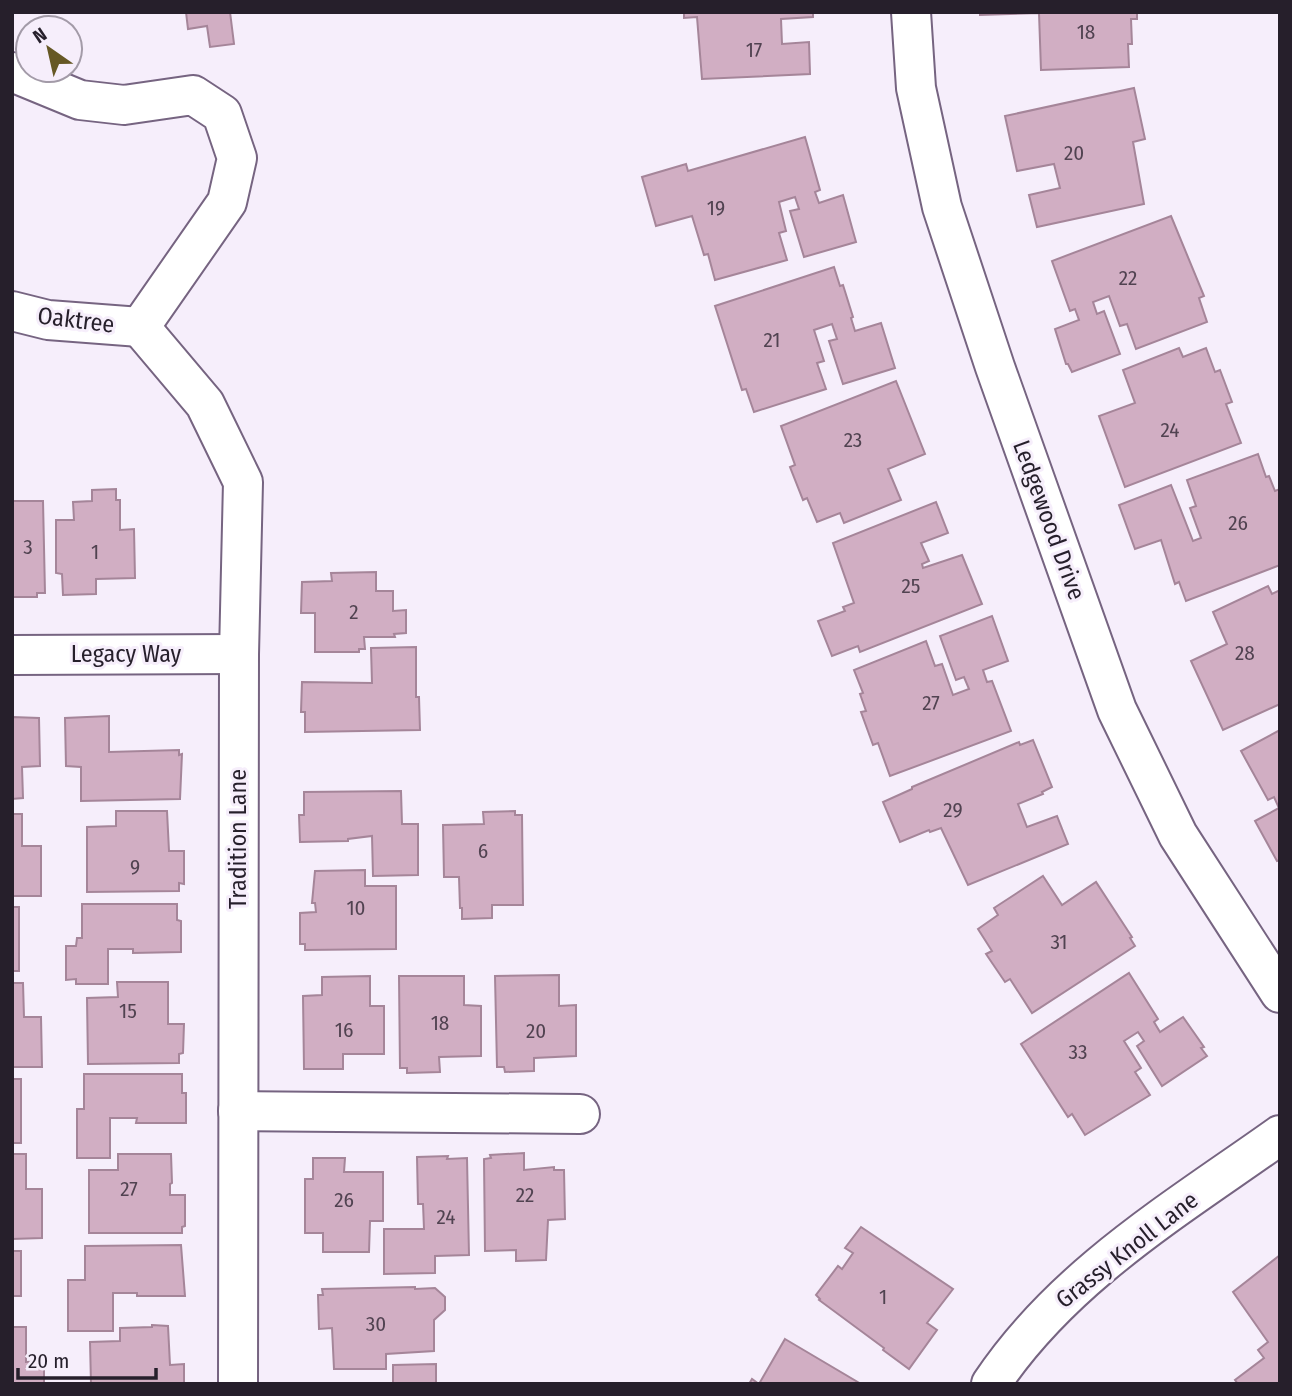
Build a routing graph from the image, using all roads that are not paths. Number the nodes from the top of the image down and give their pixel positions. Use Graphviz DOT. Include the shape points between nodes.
graph roads {
  1 [pos="911,12"];
  2 [pos="12,72"];
  3 [pos="12,311"];
  4 [pos="140,327"];
  5 [pos="239,654"];
  6 [pos="12,655"];
  7 [pos="1280,993"];
  8 [pos="238,1111"];
  9 [pos="580,1114"];
  10 [pos="1280,1135"];
  11 [pos="238,1384"];
  12 [pos="991,1384"];
  1 -- 7 [label="street, Ledgewood Drive" via="916,88 942,207 1117,710 1178,835"];
  2 -- 4 [label="street" via="80,100 124,105 193,95 222,114 237,158 227,202"];
  3 -- 4 [label="street, Oaktree" via="48,320"];
  4 -- 5 [label="street, Tradition Lane" via="205,404 243,482"];
  5 -- 6 [label="street, Legacy Way"];
  5 -- 8 [label="street, Tradition Lane"];
  8 -- 9 [label="street"];
  8 -- 11 [label="street, Tradition Lane"];
  10 -- 12 [label="street, Grassy Knoll Lane" via="1095,1269 1045,1314"];
}
